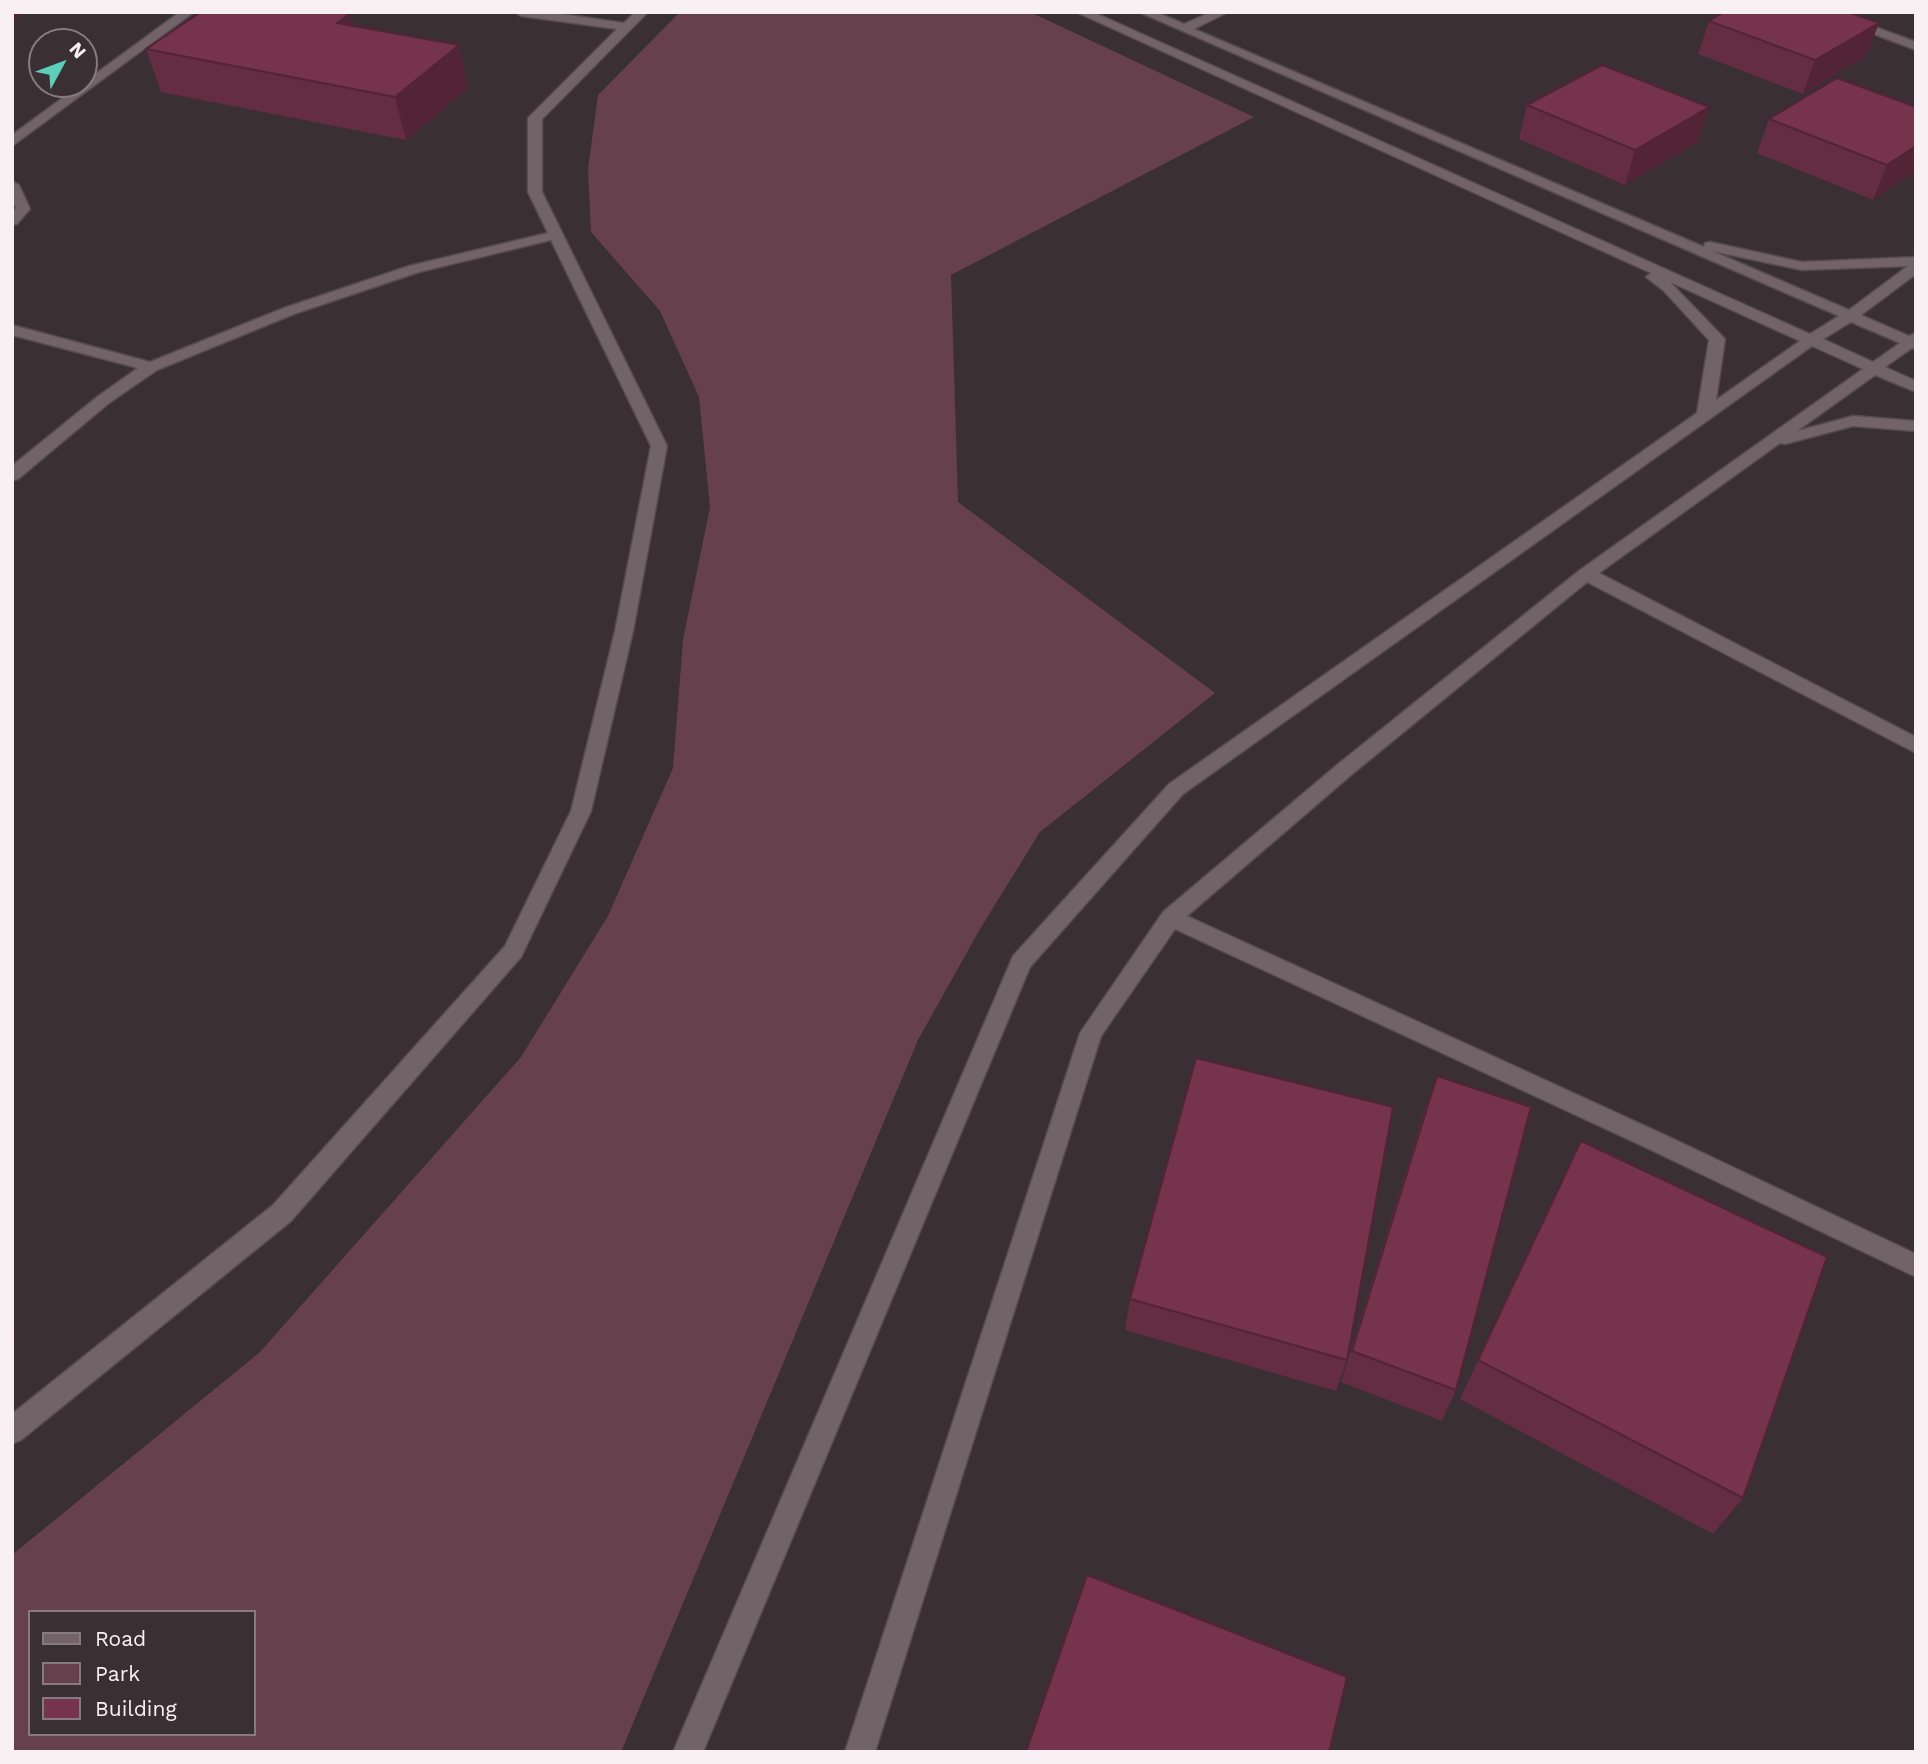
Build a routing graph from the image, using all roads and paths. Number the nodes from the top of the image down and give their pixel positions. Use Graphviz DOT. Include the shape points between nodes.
graph roads {
  1 [pos="188,12"];
  2 [pos="521,12"];
  3 [pos="642,12"];
  4 [pos="1082,12"];
  5 [pos="1145,12"];
  6 [pos="1222,12"];
  7 [pos="1822,12"];
  8 [pos="626,27"];
  9 [pos="1183,29"];
  10 [pos="1916,46"];
  11 [pos="12,142"];
  12 [pos="12,185"];
  13 [pos="12,221"];
  14 [pos="556,235"];
  15 [pos="1664,236"];
  16 [pos="1616,253"];
  17 [pos="1916,261"];
  18 [pos="1916,267"];
  19 [pos="1850,316"];
  20 [pos="12,330"];
  21 [pos="1811,340"];
  22 [pos="1914,341"];
  23 [pos="152,367"];
  24 [pos="1875,369"];
  25 [pos="1916,387"];
  26 [pos="1705,416"];
  27 [pos="1916,426"];
  28 [pos="1770,444"];
  29 [pos="12,475"];
  30 [pos="1586,575"];
  31 [pos="1916,746"];
  32 [pos="1171,918"];
  33 [pos="1916,1266"];
  34 [pos="12,1431"];
  35 [pos="688,1752"];
  36 [pos="860,1752"];
  1 -- 11 [label="street"];
  2 -- 8 [label="street"];
  3 -- 8 [label="street"];
  4 -- 16 [label="street"];
  5 -- 9 [label="street"];
  6 -- 9 [label="street"];
  7 -- 10 [label="street"];
  8 -- 14 [label="street" via="535,118 535,192"];
  9 -- 15 [label="street"];
  12 -- 13 [label="street" via="23,209"];
  14 -- 23 [label="street" via="414,269 289,311"];
  14 -- 34 [label="street" via="659,446 624,631 581,811 513,951 282,1213"];
  15 -- 17 [label="street" via="1802,266"];
  15 -- 19 [label="street"];
  16 -- 21 [label="street"];
  16 -- 26 [label="street" via="1669,288 1717,339"];
  18 -- 19 [label="street"];
  19 -- 21 [label="street"];
  19 -- 22 [label="street"];
  20 -- 23 [label="street"];
  21 -- 24 [label="street"];
  21 -- 26 [label="street"];
  22 -- 24 [label="street"];
  23 -- 29 [label="street" via="103,400"];
  24 -- 25 [label="street"];
  24 -- 28 [label="street"];
  26 -- 35 [label="street" via="1176,789 1021,962"];
  27 -- 28 [label="street" via="1853,421"];
  28 -- 30 [label="street"];
  30 -- 31 [label="street"];
  30 -- 32 [label="street" via="1344,770"];
  32 -- 33 [label="street"];
  32 -- 36 [label="street" via="1091,1032"];
}
